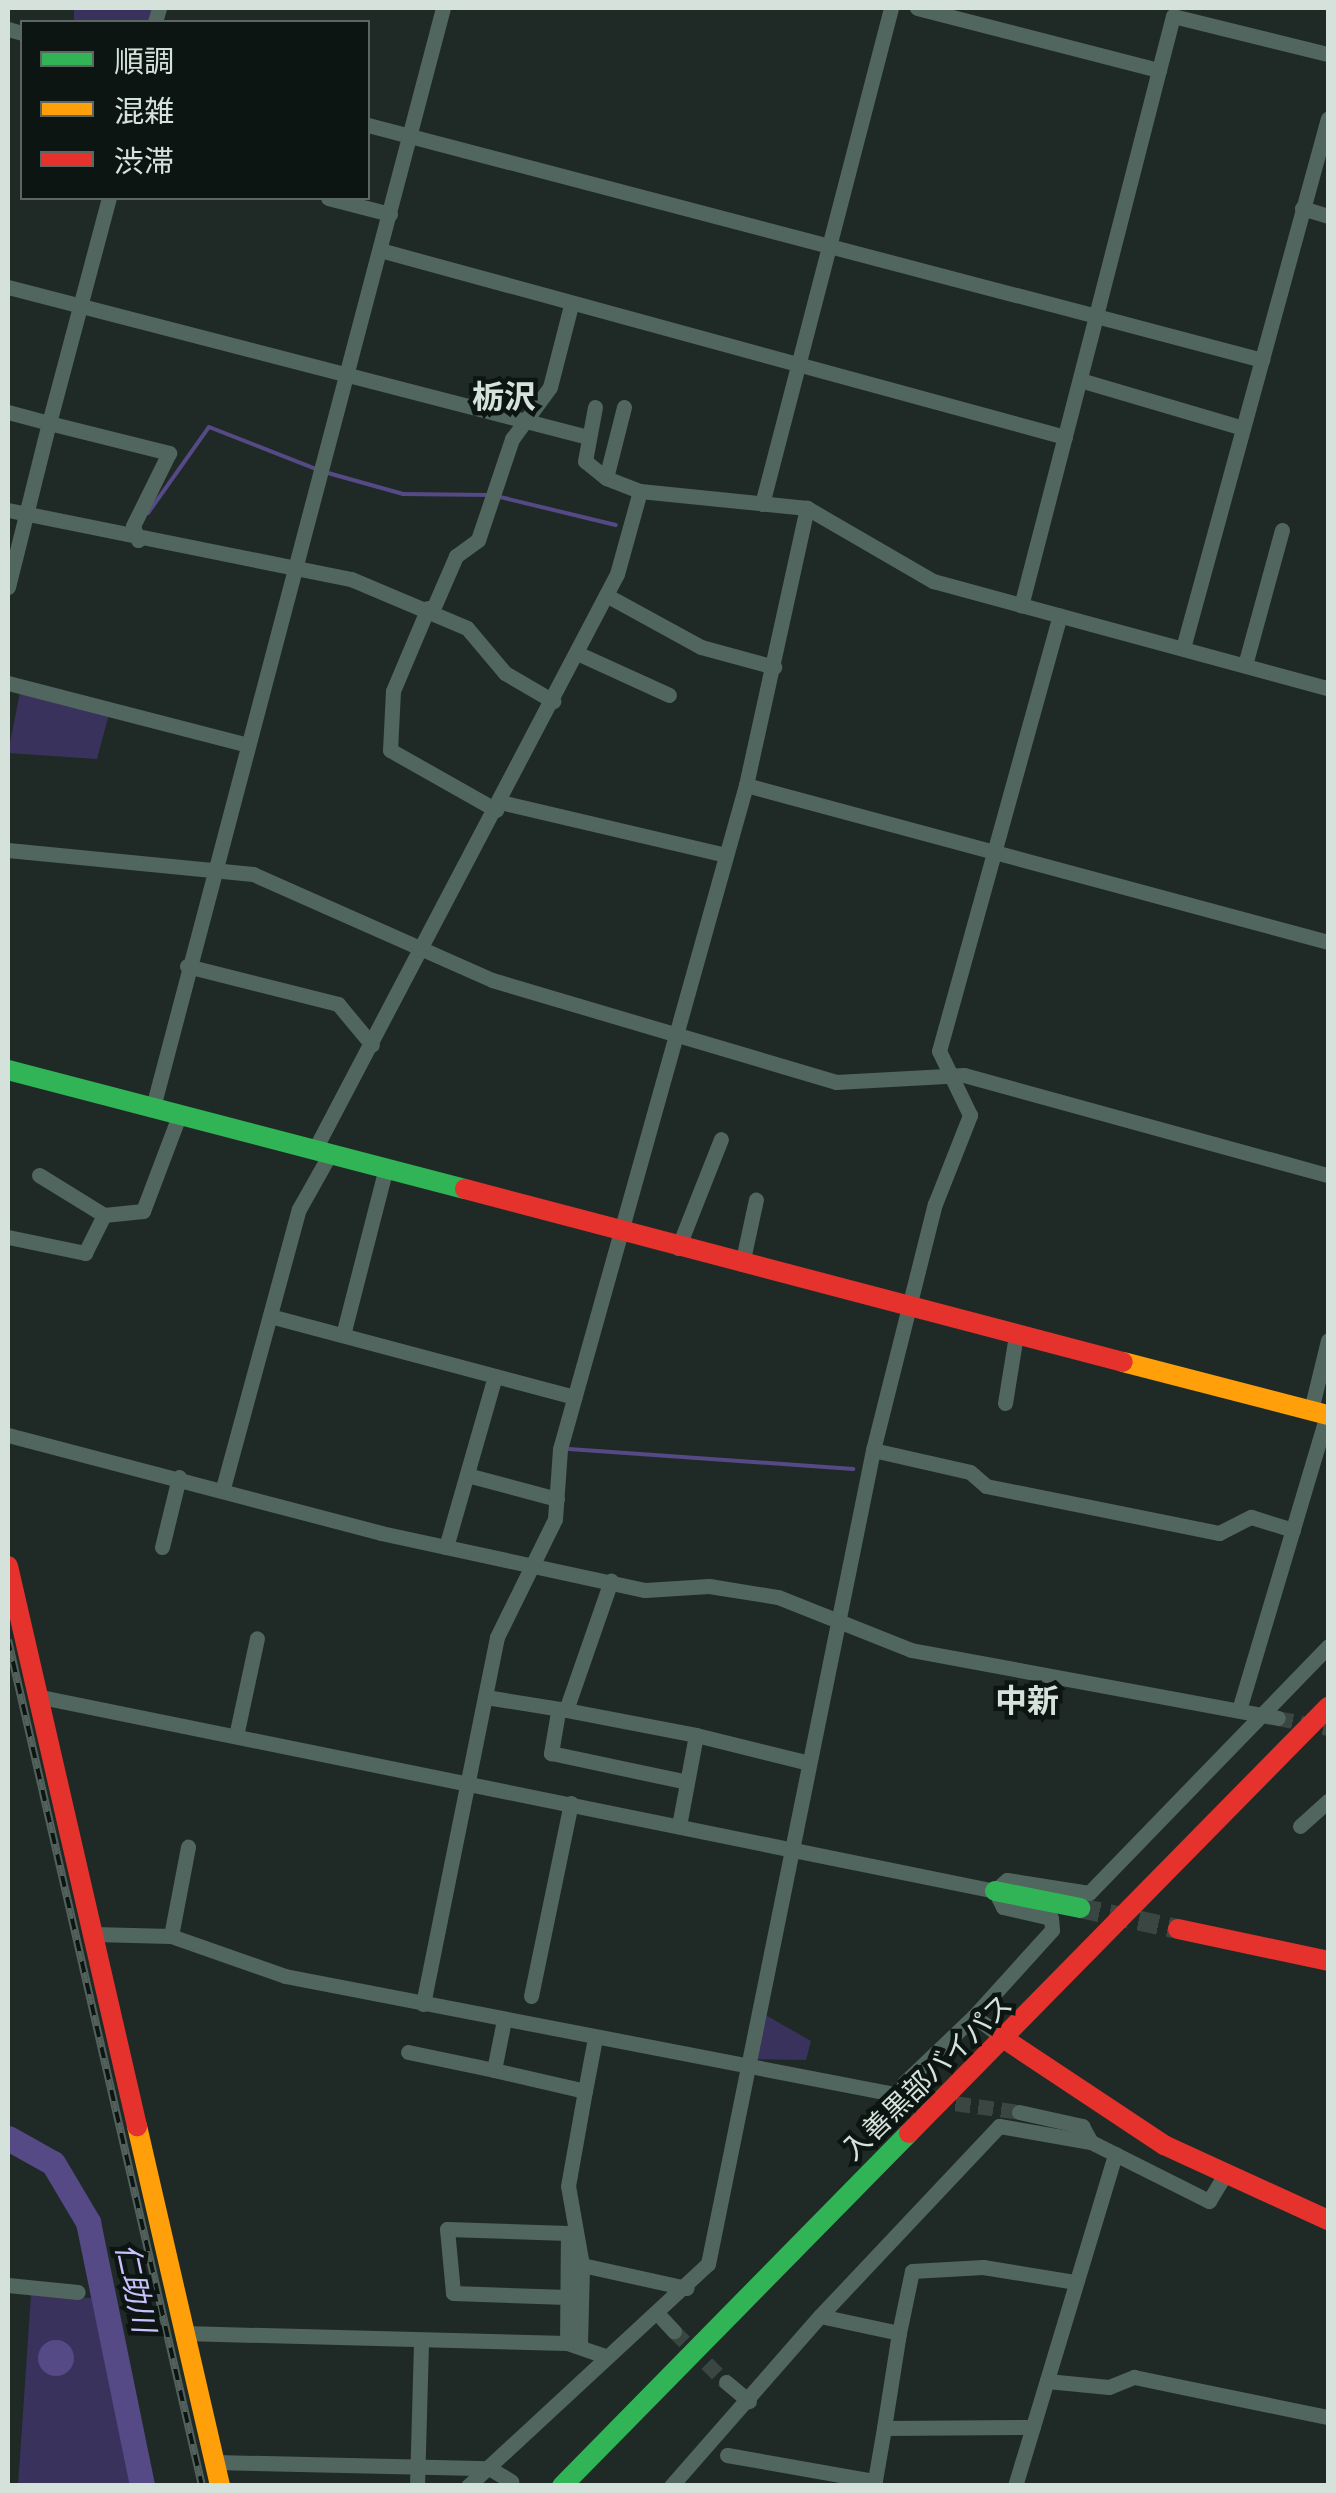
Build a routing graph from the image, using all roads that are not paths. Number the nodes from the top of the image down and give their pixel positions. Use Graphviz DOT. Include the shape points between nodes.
graph roads {
  1 [pos="443,8"];
  2 [pos="891,8"];
  3 [pos="917,8"];
  4 [pos="1328,54"];
  5 [pos="1159,70"];
  6 [pos="1328,118"];
  7 [pos="370,127"];
  8 [pos="409,137"];
  9 [pos="107,200"];
  10 [pos="336,200"];
  11 [pos="1302,208"];
  12 [pos="390,214"];
  13 [pos="1328,216"];
  14 [pos="832,245"];
  15 [pos="380,250"];
  16 [pos="8,288"];
  17 [pos="571,305"];
  18 [pos="80,307"];
  19 [pos="1096,316"];
  20 [pos="1262,360"];
  21 [pos="801,365"];
  22 [pos="346,374"];
  23 [pos="1080,380"];
  24 [pos="595,407"];
  25 [pos="624,408"];
  26 [pos="8,412"];
  27 [pos="524,421"];
  28 [pos="49,422"];
  29 [pos="1244,428"];
  30 [pos="588,437"];
  31 [pos="1065,437"];
  32 [pos="606,478"];
  33 [pos="640,492"];
  34 [pos="762,504"];
  35 [pos="807,508"];
  36 [pos="8,510"];
  37 [pos="26,515"];
  38 [pos="1282,530"];
  39 [pos="138,540"];
  40 [pos="294,564"];
  41 [pos="8,587"];
  42 [pos="606,595"];
  43 [pos="1021,605"];
  44 [pos="430,609"];
  45 [pos="1060,614"];
  46 [pos="1182,648"];
  47 [pos="577,653"];
  48 [pos="1245,665"];
  49 [pos="774,666"];
  50 [pos="8,682"];
  51 [pos="1328,688"];
  52 [pos="669,695"];
  53 [pos="553,702"];
  54 [pos="247,746"];
  55 [pos="746,785"];
  56 [pos="498,806"];
  57 [pos="8,850"];
  58 [pos="996,852"];
  59 [pos="726,855"];
  60 [pos="212,865"];
  61 [pos="1328,942"];
  62 [pos="425,948"];
  63 [pos="187,966"];
  64 [pos="680,1030"];
  65 [pos="372,1045"];
  66 [pos="8,1070"];
  67 [pos="946,1072"];
  68 [pos="153,1106"];
  69 [pos="180,1113"];
  70 [pos="721,1138"];
  71 [pos="323,1150"];
  72 [pos="386,1168"];
  73 [pos="38,1175"];
  74 [pos="1328,1176"];
  75 [pos="756,1199"];
  76 [pos="104,1216"];
  77 [pos="622,1234"];
  78 [pos="8,1237"];
  79 [pos="678,1248"];
  80 [pos="742,1264"];
  81 [pos="907,1308"];
  82 [pos="270,1316"];
  83 [pos="1016,1335"];
  84 [pos="343,1336"];
  85 [pos="1328,1340"];
  86 [pos="495,1376"];
  87 [pos="574,1397"];
  88 [pos="1005,1403"];
  89 [pos="1322,1413"];
  90 [pos="8,1435"];
  91 [pos="874,1450"];
  92 [pos="467,1475"];
  93 [pos="179,1477"];
  94 [pos="223,1488"];
  95 [pos="556,1499"];
  96 [pos="1293,1530"];
  97 [pos="162,1546"];
  98 [pos="446,1547"];
  99 [pos="8,1566"];
  100 [pos="535,1566"];
  101 [pos="611,1581"];
  102 [pos="836,1621"];
  103 [pos="257,1638"];
  104 [pos="1328,1646"];
  105 [pos="36,1696"];
  106 [pos="486,1696"];
  107 [pos="1328,1707"];
  108 [pos="1239,1710"];
  109 [pos="562,1711"];
  110 [pos="1270,1717"];
  111 [pos="696,1735"];
  112 [pos="236,1736"];
  113 [pos="809,1763"];
  114 [pos="468,1782"];
  115 [pos="687,1782"];
  116 [pos="1328,1801"];
  117 [pos="572,1803"];
  118 [pos="680,1826"];
  119 [pos="1300,1826"];
  120 [pos="188,1847"];
  121 [pos="792,1848"];
  122 [pos="996,1891"];
  123 [pos="1080,1908"];
  124 [pos="1178,1928"];
  125 [pos="93,1934"];
  126 [pos="171,1936"];
  127 [pos="1328,1961"];
  128 [pos="531,1996"];
  129 [pos="423,2004"];
  130 [pos="974,2016"];
  131 [pos="504,2020"];
  132 [pos="595,2038"];
  133 [pos="1006,2040"];
  134 [pos="408,2052"];
  135 [pos="494,2070"];
  136 [pos="746,2070"];
  137 [pos="585,2091"];
  138 [pos="1020,2112"];
  139 [pos="1091,2142"];
  140 [pos="1114,2154"];
  141 [pos="1224,2176"];
  142 [pos="1328,2220"];
  143 [pos="582,2265"];
  144 [pos="1076,2282"];
  145 [pos="8,2285"];
  146 [pos="686,2288"];
  147 [pos="78,2292"];
  148 [pos="567,2297"];
  149 [pos="657,2313"];
  150 [pos="820,2316"];
  151 [pos="674,2331"];
  152 [pos="899,2332"];
  153 [pos="182,2333"];
  154 [pos="421,2341"];
  155 [pos="573,2343"];
  156 [pos="604,2356"];
  157 [pos="1046,2381"];
  158 [pos="726,2382"];
  159 [pos="749,2400"];
  160 [pos="1328,2417"];
  161 [pos="1033,2427"];
  162 [pos="884,2428"];
  163 [pos="727,2455"];
  164 [pos="215,2462"];
  165 [pos="418,2465"];
  166 [pos="490,2468"];
  167 [pos="511,2481"];
  168 [pos="874,2483"];
  169 [pos="220,2486"];
  170 [pos="417,2486"];
  171 [pos="468,2486"];
  172 [pos="562,2486"];
  173 [pos="671,2486"];
  174 [pos="1016,2486"];
  1 -- 8 [label="street"];
  2 -- 14 [label="street"];
  3 -- 5 [label="street"];
  4 -- 5 [label="street" via="1173,16"];
  5 -- 19 [label="street"];
  6 -- 11 [label="street"];
  7 -- 8 [label="street"];
  8 -- 12 [label="street"];
  8 -- 14 [label="street"];
  9 -- 18 [label="street"];
  10 -- 12 [label="street"];
  11 -- 13 [label="street"];
  11 -- 20 [label="street"];
  12 -- 15 [label="street"];
  14 -- 19 [label="street"];
  14 -- 21 [label="street"];
  15 -- 17 [label="street"];
  15 -- 22 [label="street"];
  16 -- 18 [label="street"];
  17 -- 21 [label="street"];
  17 -- 27 [label="street" via="550,388"];
  18 -- 22 [label="street"];
  18 -- 28 [label="street"];
  19 -- 20 [label="street"];
  19 -- 23 [label="street"];
  20 -- 29 [label="street"];
  21 -- 31 [label="street"];
  21 -- 34 [label="street"];
  22 -- 27 [label="street"];
  22 -- 40 [label="street"];
  23 -- 29 [label="street"];
  23 -- 31 [label="street"];
  24 -- 30 [label="street"];
  25 -- 32 [label="street"];
  26 -- 28 [label="street"];
  27 -- 30 [label="street"];
  27 -- 44 [label="street" via="472,550 456,556"];
  28 -- 37 [label="street"];
  28 -- 39 [label="street" via="169,453 133,526"];
  29 -- 46 [label="street"];
  30 -- 32 [label="street" via="586,461"];
  31 -- 43 [label="street"];
  32 -- 33 [label="street"];
  33 -- 34 [label="street"];
  33 -- 42 [label="street"];
  34 -- 35 [label="street"];
  35 -- 43 [label="street" via="933,581"];
  35 -- 49 [label="street"];
  36 -- 37 [label="street"];
  37 -- 39 [label="street"];
  37 -- 41 [label="street"];
  38 -- 48 [label="street"];
  39 -- 40 [label="street"];
  40 -- 44 [label="street"];
  40 -- 54 [label="street"];
  42 -- 47 [label="street"];
  42 -- 49 [label="street" via="701,647"];
  43 -- 45 [label="street"];
  44 -- 53 [label="street"];
  44 -- 56 [label="street" via="392,692 390,750"];
  45 -- 46 [label="street"];
  45 -- 58 [label="street"];
  46 -- 48 [label="street"];
  47 -- 52 [label="street"];
  47 -- 53 [label="street"];
  48 -- 51 [label="street"];
  49 -- 55 [label="street"];
  50 -- 54 [label="street"];
  53 -- 56 [label="street"];
  54 -- 60 [label="street"];
  55 -- 58 [label="street"];
  55 -- 59 [label="street"];
  56 -- 59 [label="street"];
  56 -- 62 [label="street"];
  57 -- 60 [label="street"];
  58 -- 61 [label="street"];
  58 -- 67 [label="street" via="939,1051"];
  59 -- 64 [label="street"];
  60 -- 62 [label="street"];
  60 -- 63 [label="street"];
  62 -- 64 [label="street" via="492,980"];
  62 -- 65 [label="street"];
  63 -- 65 [label="street" via="338,1004"];
  63 -- 68 [label="street"];
  64 -- 67 [label="street" via="850,1084"];
  64 -- 77 [label="street"];
  65 -- 71 [label="street"];
  66 -- 68 [label="main road"];
  67 -- 74 [label="street"];
  67 -- 81 [label="street" via="970,1116"];
  68 -- 69 [label="main road"];
  69 -- 71 [label="main road"];
  69 -- 76 [label="street" via="143,1211"];
  70 -- 79 [label="street"];
  71 -- 72 [label="main road"];
  71 -- 82 [label="street"];
  72 -- 77 [label="main road"];
  72 -- 84 [label="street"];
  73 -- 76 [label="street"];
  75 -- 80 [label="street"];
  76 -- 78 [label="street" via="85,1253"];
  77 -- 79 [label="main road"];
  77 -- 87 [label="street"];
  79 -- 80 [label="main road"];
  80 -- 81 [label="main road"];
  81 -- 83 [label="main road"];
  81 -- 91 [label="street"];
  82 -- 84 [label="street"];
  82 -- 94 [label="street"];
  83 -- 88 [label="street"];
  83 -- 89 [label="main road"];
  84 -- 86 [label="street"];
  85 -- 89 [label="street"];
  86 -- 87 [label="street"];
  86 -- 92 [label="street"];
  87 -- 95 [label="street"];
  89 -- 96 [label="street"];
  90 -- 93 [label="street"];
  91 -- 96 [label="street" via="970,1472 986,1486 1219,1533 1251,1517"];
  91 -- 102 [label="street"];
  92 -- 95 [label="street"];
  92 -- 98 [label="street"];
  93 -- 94 [label="street"];
  93 -- 97 [label="street"];
  94 -- 98 [label="street"];
  95 -- 100 [label="street"];
  96 -- 108 [label="street"];
  98 -- 100 [label="street"];
  99 -- 105 [label="main road"];
  100 -- 101 [label="street"];
  100 -- 106 [label="street" via="497,1637"];
  101 -- 102 [label="street" via="778,1598"];
  101 -- 109 [label="street"];
  102 -- 108 [label="street" via="912,1650"];
  102 -- 113 [label="street"];
  103 -- 112 [label="street"];
  104 -- 110 [label="street"];
  105 -- 112 [label="street"];
  105 -- 125 [label="main road"];
  106 -- 109 [label="street"];
  106 -- 114 [label="street"];
  107 -- 133 [label="main road, 入善黒部バイパス"];
  108 -- 110 [label="street"];
  109 -- 111 [label="street"];
  109 -- 115 [label="street" via="550,1754"];
  110 -- 122 [label="street" via="1090,1894 1007,1880"];
  111 -- 113 [label="street"];
  111 -- 115 [label="street"];
  112 -- 114 [label="street"];
  113 -- 121 [label="street"];
  114 -- 117 [label="street"];
  114 -- 129 [label="street"];
  115 -- 118 [label="street"];
  116 -- 119 [label="street"];
  117 -- 118 [label="street"];
  117 -- 128 [label="street"];
  118 -- 121 [label="street"];
  120 -- 126 [label="street"];
  121 -- 122 [label="street"];
  121 -- 136 [label="street"];
  122 -- 123 [label="main road"];
  122 -- 130 [label="street" via="1003,1907 1051,1918 1052,1930"];
  124 -- 127 [label="main road"];
  125 -- 126 [label="street"];
  125 -- 153 [label="main road"];
  126 -- 129 [label="street" via="286,1976"];
  129 -- 131 [label="street"];
  130 -- 133 [label="street"];
  130 -- 136 [label="street" via="907,2090"];
  131 -- 132 [label="street"];
  131 -- 135 [label="street"];
  132 -- 136 [label="street"];
  132 -- 137 [label="street"];
  133 -- 141 [label="main road"];
  133 -- 172 [label="main road, 入善黒部バイパス"];
  134 -- 135 [label="street"];
  135 -- 137 [label="street"];
  136 -- 146 [label="street" via="708,2264"];
  137 -- 143 [label="street" via="568,2186"];
  138 -- 139 [label="street" via="1082,2126"];
  139 -- 140 [label="street"];
  139 -- 150 [label="street" via="999,2126"];
  140 -- 141 [label="street" via="1209,2201"];
  140 -- 144 [label="street"];
  141 -- 142 [label="main road"];
  143 -- 146 [label="street"];
  143 -- 155 [label="street"];
  144 -- 152 [label="street" via="983,2267 912,2271"];
  144 -- 157 [label="street"];
  145 -- 147 [label="street"];
  146 -- 149 [label="street"];
  148 -- 148 [label="street" via="562,2227 447,2229 446,2286 453,2292"];
  148 -- 155 [label="street"];
  149 -- 151 [label="street"];
  149 -- 156 [label="street"];
  150 -- 152 [label="street"];
  150 -- 159 [label="street"];
  152 -- 162 [label="street"];
  153 -- 154 [label="street"];
  153 -- 164 [label="main road"];
  154 -- 155 [label="street"];
  154 -- 165 [label="street"];
  155 -- 156 [label="street"];
  156 -- 166 [label="street"];
  157 -- 160 [label="street" via="1109,2387 1134,2377"];
  157 -- 161 [label="street"];
  158 -- 159 [label="street"];
  159 -- 173 [label="street"];
  161 -- 162 [label="street"];
  161 -- 174 [label="street"];
  162 -- 168 [label="street"];
  163 -- 168 [label="street"];
  164 -- 165 [label="street"];
  164 -- 169 [label="main road"];
  165 -- 166 [label="street"];
  165 -- 170 [label="street"];
  166 -- 167 [label="street"];
  166 -- 171 [label="street"];
}
